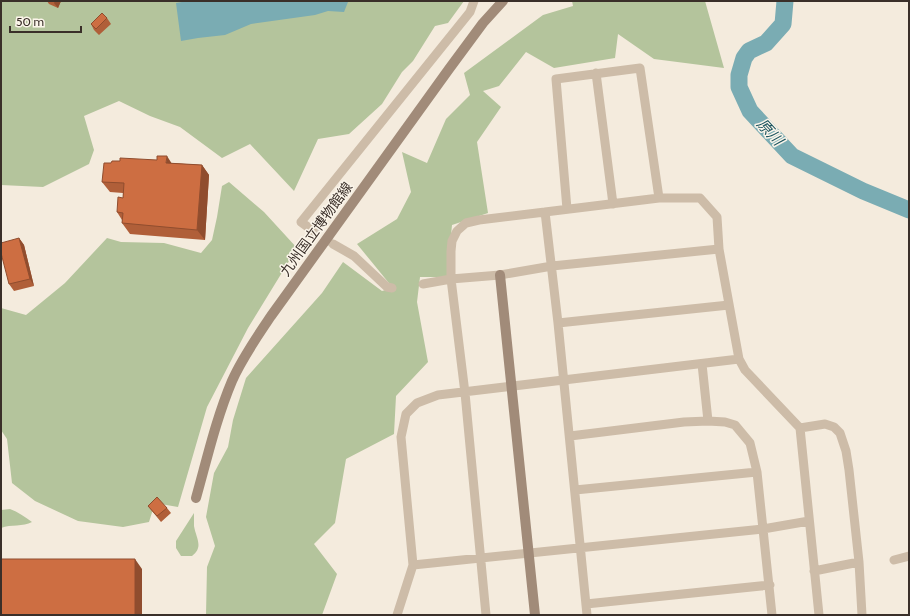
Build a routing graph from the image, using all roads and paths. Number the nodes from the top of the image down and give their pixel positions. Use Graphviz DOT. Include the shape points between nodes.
graph roads {
  1 [pos="474,1"];
  2 [pos="503,1"];
  3 [pos="596,73"];
  4 [pos="659,198"];
  5 [pos="613,204"];
  6 [pos="567,209"];
  7 [pos="545,212"];
  8 [pos="312,230"];
  9 [pos="333,244"];
  10 [pos="719,249"];
  11 [pos="552,266"];
  12 [pos="500,275"];
  13 [pos="452,279"];
  14 [pos="423,284"];
  15 [pos="392,288"];
  16 [pos="729,305"];
  17 [pos="558,323"];
  18 [pos="739,359"];
  19 [pos="702,364"];
  20 [pos="564,380"];
  21 [pos="512,387"];
  22 [pos="464,393"];
  23 [pos="708,421"];
  24 [pos="800,428"];
  25 [pos="570,436"];
  26 [pos="757,472"];
  27 [pos="575,490"];
  28 [pos="196,498"];
  29 [pos="808,521"];
  30 [pos="763,528"];
  31 [pos="581,548"];
  32 [pos="528,553"];
  33 [pos="909,556"];
  34 [pos="481,558"];
  35 [pos="894,560"];
  36 [pos="859,562"];
  37 [pos="413,565"];
  38 [pos="814,571"];
  39 [pos="770,585"];
  40 [pos="586,604"];
  41 [pos="397,615"];
  42 [pos="483,615"];
  43 [pos="486,615"];
  44 [pos="535,615"];
  45 [pos="587,615"];
  46 [pos="772,615"];
  47 [pos="818,615"];
  48 [pos="862,615"];
  1 -- 8 [label="street" via="470,12 301,222"];
  2 -- 28 [label="main road, 九州国立博物館線" via="449,69 270,316 250,348 232,380"];
  3 -- 4 [label="street" via="640,68"];
  3 -- 5 [label="street"];
  3 -- 6 [label="street" via="556,79"];
  4 -- 5 [label="street"];
  4 -- 10 [label="street" via="700,198 717,216"];
  5 -- 6 [label="street"];
  6 -- 7 [label="street"];
  7 -- 11 [label="street"];
  7 -- 13 [label="street" via="466,223 457,231 452,241"];
  9 -- 15 [label="street" via="354,256 387,287"];
  10 -- 11 [label="street"];
  10 -- 16 [label="street"];
  11 -- 12 [label="street"];
  11 -- 17 [label="street"];
  12 -- 13 [label="street"];
  12 -- 21 [label="main road"];
  13 -- 14 [label="street"];
  13 -- 22 [label="street"];
  16 -- 17 [label="street"];
  16 -- 18 [label="street"];
  17 -- 20 [label="street"];
  18 -- 19 [label="street"];
  18 -- 24 [label="street" via="745,370"];
  19 -- 20 [label="street"];
  19 -- 23 [label="street"];
  20 -- 21 [label="street"];
  20 -- 25 [label="street"];
  21 -- 22 [label="street"];
  21 -- 32 [label="main road"];
  22 -- 34 [label="street"];
  22 -- 37 [label="street" via="438,396 417,403 406,414 401,437"];
  23 -- 25 [label="street"];
  23 -- 26 [label="street" via="735,425 750,443"];
  24 -- 29 [label="street"];
  24 -- 36 [label="street" via="825,424 834,427 840,433 849,470"];
  25 -- 27 [label="street"];
  26 -- 27 [label="street"];
  26 -- 30 [label="street"];
  27 -- 31 [label="street"];
  29 -- 30 [label="street"];
  29 -- 38 [label="street"];
  30 -- 31 [label="street"];
  30 -- 39 [label="street"];
  31 -- 32 [label="street"];
  31 -- 40 [label="street"];
  32 -- 34 [label="street"];
  32 -- 44 [label="main road"];
  33 -- 35 [label="street"];
  34 -- 37 [label="street"];
  34 -- 43 [label="street"];
  36 -- 38 [label="street"];
  36 -- 48 [label="street"];
  37 -- 41 [label="street"];
  38 -- 47 [label="street"];
  39 -- 40 [label="street"];
  39 -- 46 [label="street"];
  40 -- 45 [label="street"];
  42 -- 43 [label="street"];
}
